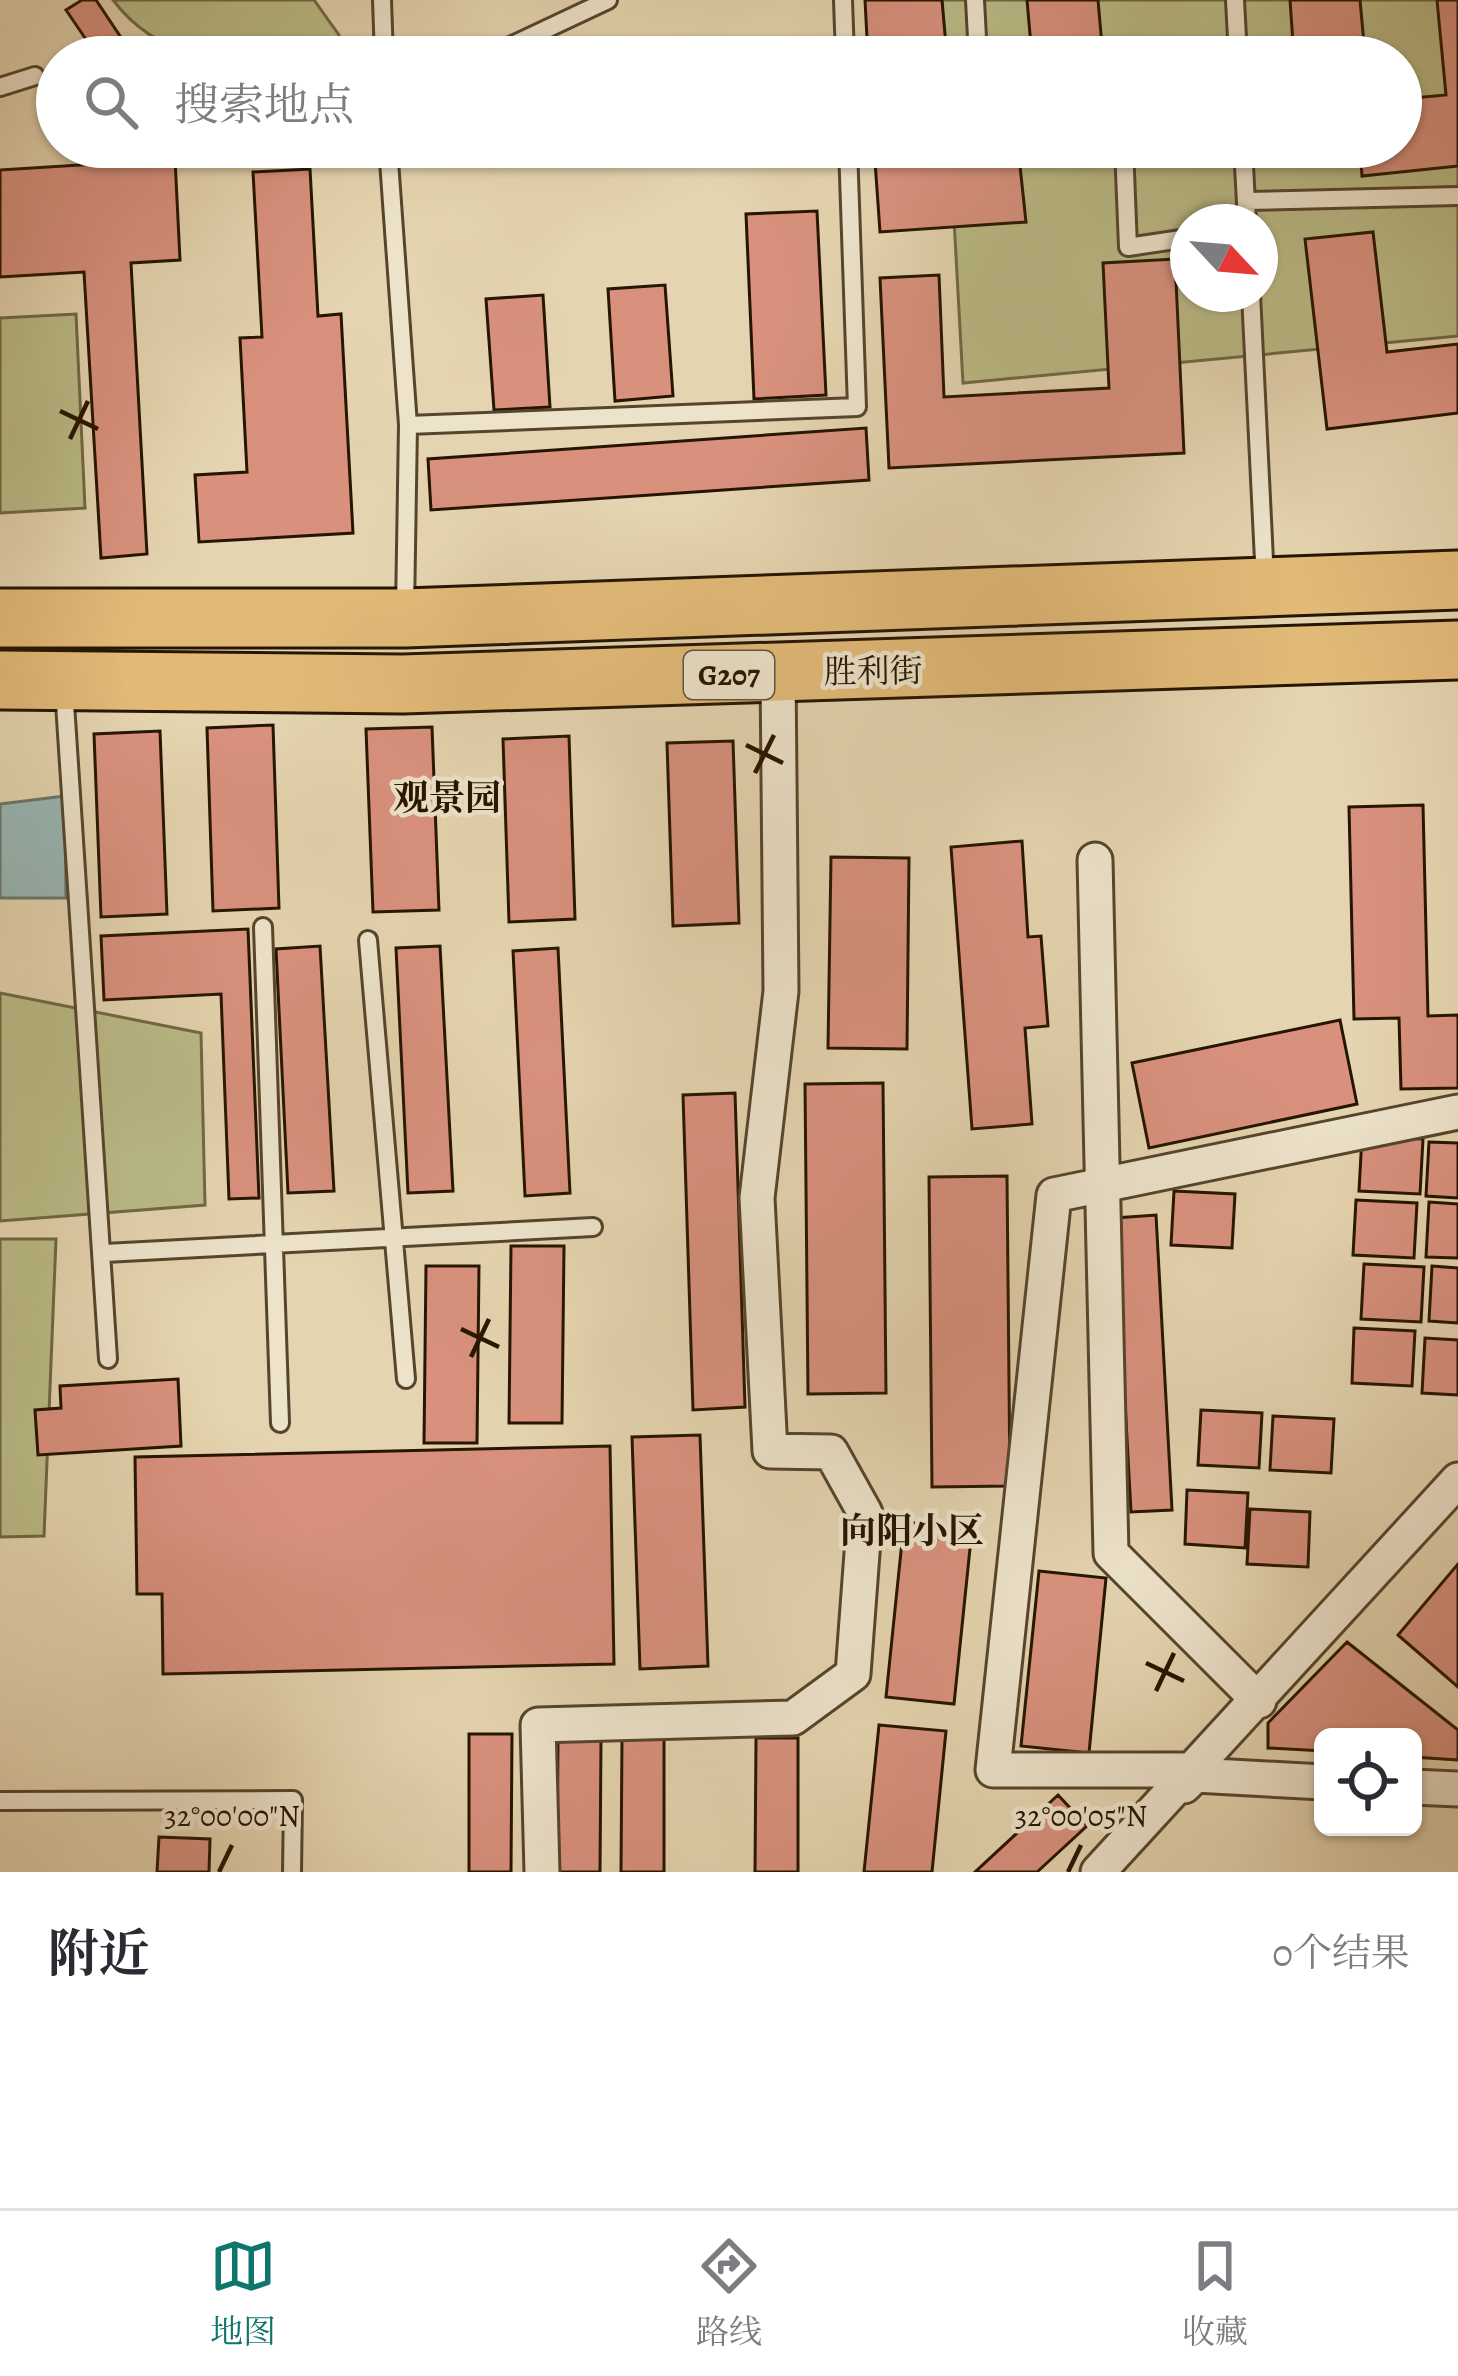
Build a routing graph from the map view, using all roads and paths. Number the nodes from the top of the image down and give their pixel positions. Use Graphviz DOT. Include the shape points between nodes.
graph roads {
  1 [pos="382,0"];
  2 [pos="608,0"];
  3 [pos="843,0"];
  4 [pos="975,0"];
  5 [pos="1235,0"];
  6 [pos="383,36"];
  7 [pos="532,36"];
  8 [pos="844,36"];
  9 [pos="978,36"];
  10 [pos="1237,36"];
  11 [pos="35,76"];
  12 [pos="0,87"];
  13 [pos="390,168"];
  14 [pos="849,168"];
  15 [pos="1125,168"];
  16 [pos="1244,168"];
  17 [pos="1458,196"];
  18 [pos="1246,201"];
  19 [pos="1246,204"];
  20 [pos="1170,241"];
  21 [pos="1251,312"];
  22 [pos="408,425"];
  23 [pos="1458,580"];
  24 [pos="1265,587"];
  25 [pos="0,618"];
  26 [pos="405,618"];
  27 [pos="1458,650"];
  28 [pos="778,674"];
  29 [pos="0,680"];
  30 [pos="64,681"];
  31 [pos="1095,860"];
  32 [pos="263,927"];
  33 [pos="368,940"];
  34 [pos="1458,1112"];
  35 [pos="1103,1185"];
  36 [pos="593,1227"];
  37 [pos="394,1238"];
  38 [pos="274,1244"];
  39 [pos="105,1253"];
  40 [pos="108,1359"];
  41 [pos="406,1379"];
  42 [pos="280,1423"];
  43 [pos="1458,1480"];
  44 [pos="1259,1701"];
  45 [pos="1196,1770"];
  46 [pos="1314,1782"];
  47 [pos="1422,1787"];
  48 [pos="1458,1789"];
  49 [pos="0,1801"];
  50 [pos="1166,1804"];
  51 [pos="292,1872"];
  52 [pos="542,1872"];
  53 [pos="1098,1872"];
  1 -- 6 [label="lane"];
  2 -- 7 [label="lane"];
  3 -- 8 [label="lane"];
  4 -- 9 [label="lane"];
  5 -- 10 [label="lane"];
  11 -- 12 [label="lane"];
  13 -- 22 [label="lane"];
  14 -- 22 [label="lane" via="857,407"];
  15 -- 20 [label="lane" via="1128,247"];
  16 -- 18 [label="lane"];
  17 -- 18 [label="lane"];
  18 -- 19 [label="lane"];
  21 -- 24 [label="lane"];
  22 -- 26 [label="lane"];
  23 -- 24 [label="highway"];
  24 -- 26 [label="highway, G207"];
  25 -- 26 [label="highway, G207"];
  27 -- 28 [label="highway, 胜利街 / G207"];
  28 -- 30 [label="highway, 胜利街 / G207" via="403,685"];
  28 -- 52 [label="street" via="781,991 757,1198 770,1451 831,1452 865,1513 853,1674 793,1718 538,1725"];
  29 -- 30 [label="highway, 胜利街 / G207"];
  30 -- 39 [label="lane"];
  31 -- 35 [label="street"];
  32 -- 38 [label="lane"];
  33 -- 37 [label="lane"];
  34 -- 35 [label="street"];
  35 -- 44 [label="street" via="1111,1553"];
  35 -- 45 [label="street" via="1054,1196 993,1770"];
  36 -- 37 [label="lane"];
  37 -- 38 [label="lane"];
  37 -- 41 [label="lane"];
  38 -- 39 [label="lane"];
  38 -- 42 [label="lane"];
  39 -- 40 [label="lane"];
  43 -- 44 [label="street"];
  44 -- 45 [label="street"];
  45 -- 50 [label="street"];
  46 -- 50 [label="street" via="1195,1775"];
  47 -- 48 [label="street"];
  49 -- 51 [label="lane" via="293,1800"];
  50 -- 53 [label="street"];
}
